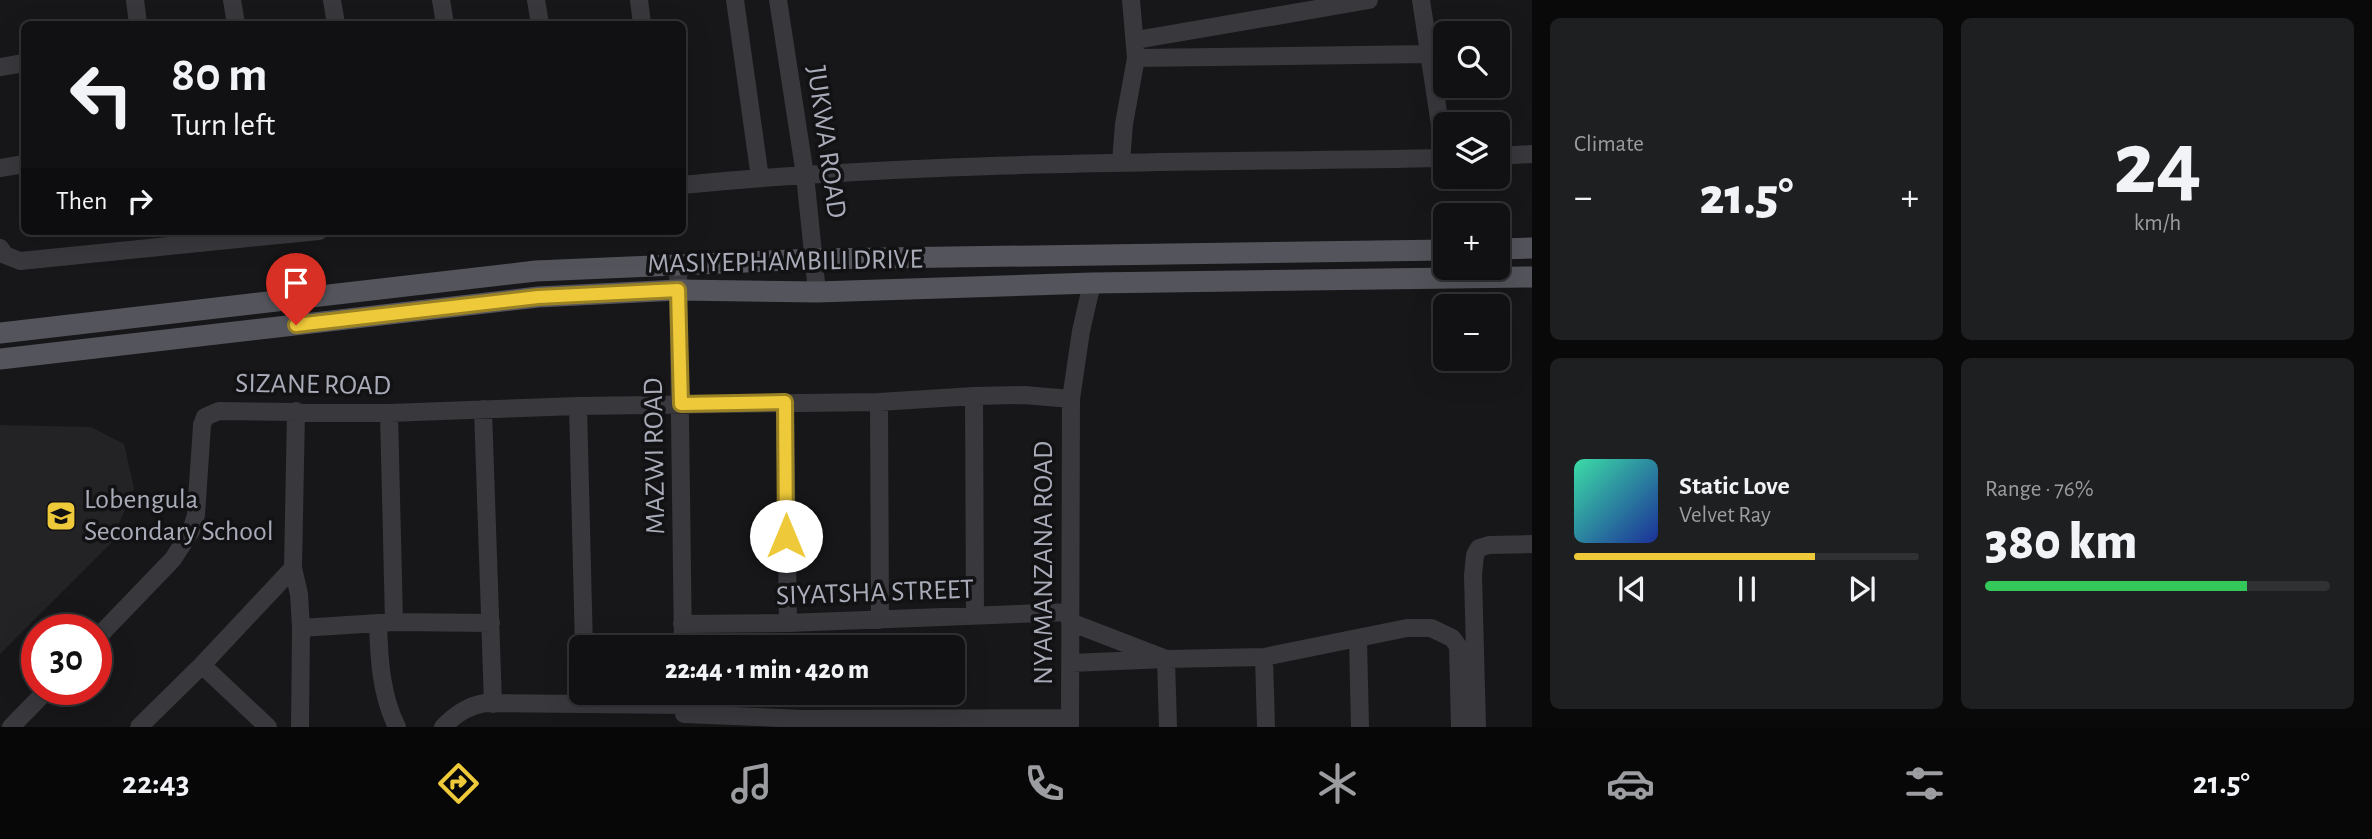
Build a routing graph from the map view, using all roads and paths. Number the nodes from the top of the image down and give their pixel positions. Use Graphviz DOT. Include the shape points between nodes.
graph roads {
  1 [pos="135,0"];
  2 [pos="232,0"];
  3 [pos="332,0"];
  4 [pos="441,0"];
  5 [pos="536,0"];
  6 [pos="639,0"];
  7 [pos="735,0"];
  8 [pos="778,0"];
  9 [pos="1131,0"];
  10 [pos="1369,0"];
  11 [pos="1421,0"];
  12 [pos="138,21"];
  13 [pos="236,21"];
  14 [pos="336,21"];
  15 [pos="444,21"];
  16 [pos="540,21"];
  17 [pos="642,21"];
  18 [pos="1136,40"];
  19 [pos="1428,54"];
  20 [pos="1136,58"];
  21 [pos="21,64"];
  22 [pos="0,67"];
  23 [pos="1437,112"];
  24 [pos="1532,154"];
  25 [pos="1510,155"];
  26 [pos="1433,158"];
  27 [pos="1121,162"];
  28 [pos="21,164"];
  29 [pos="0,168"];
  30 [pos="805,175"];
  31 [pos="760,178"];
  32 [pos="686,186"];
  33 [pos="246,235"];
  34 [pos="173,238"];
  35 [pos="0,248"];
  36 [pos="1532,248"];
  37 [pos="1510,249"];
  38 [pos="1433,250"];
  39 [pos="815,259"];
  40 [pos="678,265"];
  41 [pos="1532,277"];
  42 [pos="1092,283"];
  43 [pos="678,290"];
  44 [pos="817,292"];
  45 [pos="0,333"];
  46 [pos="0,359"];
  47 [pos="974,396"];
  48 [pos="1071,399"];
  49 [pos="785,402"];
  50 [pos="879,402"];
  51 [pos="681,404"];
  52 [pos="578,406"];
  53 [pos="483,409"];
  54 [pos="296,411"];
  55 [pos="389,413"];
  56 [pos="1532,544"];
  57 [pos="293,568"];
  58 [pos="975,615"];
  59 [pos="1070,617"];
  60 [pos="880,620"];
  61 [pos="112,622"];
  62 [pos="386,623"];
  63 [pos="491,623"];
  64 [pos="788,623"];
  65 [pos="682,624"];
  66 [pos="301,628"];
  67 [pos="584,635"];
  68 [pos="682,635"];
  69 [pos="1358,638"];
  70 [pos="1264,657"];
  71 [pos="1166,659"];
  72 [pos="1071,663"];
  73 [pos="202,665"];
  74 [pos="569,700"];
  75 [pos="493,704"];
  76 [pos="32,705"];
  77 [pos="639,705"];
  78 [pos="684,710"];
  79 [pos="804,723"];
  80 [pos="1070,723"];
  81 [pos="451,724"];
  82 [pos="395,726"];
  83 [pos="11,727"];
  84 [pos="139,727"];
  85 [pos="268,727"];
  86 [pos="300,727"];
  87 [pos="1168,727"];
  88 [pos="1266,727"];
  89 [pos="1360,727"];
  90 [pos="1460,727"];
  91 [pos="1477,727"];
  1 -- 12 [label="street"];
  2 -- 13 [label="street"];
  3 -- 14 [label="street"];
  4 -- 15 [label="street"];
  5 -- 16 [label="street"];
  6 -- 17 [label="street"];
  7 -- 31 [label="street"];
  8 -- 30 [label="street, JUKWA ROAD"];
  9 -- 18 [label="street"];
  10 -- 18 [label="street"];
  11 -- 19 [label="street"];
  18 -- 20 [label="street"];
  19 -- 20 [label="street"];
  19 -- 23 [label="street"];
  20 -- 27 [label="street"];
  21 -- 22 [label="street"];
  24 -- 25 [label="street"];
  26 -- 27 [label="street"];
  27 -- 30 [label="street"];
  28 -- 29 [label="street"];
  30 -- 31 [label="street"];
  30 -- 39 [label="street, JUKWA ROAD"];
  31 -- 32 [label="street"];
  33 -- 34 [label="street"];
  34 -- 35 [label="street" via="20,261"];
  36 -- 37 [label="main road"];
  38 -- 39 [label="main road, MASIYEPHAMBILI DRIVE"];
  39 -- 40 [label="main road, MASIYEPHAMBILI DRIVE"];
  39 -- 44 [label="street, JUKWA ROAD"];
  40 -- 43 [label="street, MAZWI ROAD"];
  40 -- 45 [label="main road, MASIYEPHAMBILI DRIVE" via="536,271"];
  41 -- 42 [label="main road, MASIYEPHAMBILI DRIVE"];
  42 -- 44 [label="main road, MASIYEPHAMBILI DRIVE"];
  42 -- 48 [label="street, NYAMANZANA ROAD"];
  43 -- 44 [label="main road, MASIYEPHAMBILI DRIVE"];
  43 -- 46 [label="main road, MASIYEPHAMBILI DRIVE" via="538,297"];
  43 -- 51 [label="street, MAZWI ROAD"];
  47 -- 48 [label="street, SIZANE ROAD"];
  47 -- 50 [label="street, SIZANE ROAD"];
  47 -- 58 [label="street"];
  48 -- 59 [label="street, NYAMANZANA ROAD"];
  49 -- 50 [label="street, SIZANE ROAD"];
  49 -- 51 [label="street, SIZANE ROAD"];
  49 -- 64 [label="street"];
  50 -- 60 [label="street"];
  51 -- 52 [label="street, SIZANE ROAD"];
  51 -- 65 [label="street, MAZWI ROAD"];
  52 -- 53 [label="street, SIZANE ROAD"];
  52 -- 67 [label="street"];
  53 -- 55 [label="street, SIZANE ROAD"];
  53 -- 63 [label="street"];
  54 -- 55 [label="street, SIZANE ROAD"];
  54 -- 57 [label="street"];
  54 -- 61 [label="street, SIZANE ROAD" via="219,411 205,417 191,531 173,559"];
  55 -- 62 [label="street"];
  56 -- 91 [label="street" via="1489,545 1475,555"];
  57 -- 66 [label="street"];
  57 -- 73 [label="street"];
  58 -- 59 [label="street, SIYATSHA STREET"];
  58 -- 60 [label="street, SIYATSHA STREET"];
  59 -- 71 [label="street"];
  59 -- 72 [label="street, NYAMANZANA ROAD"];
  60 -- 64 [label="street, SIYATSHA STREET"];
  62 -- 63 [label="street"];
  62 -- 66 [label="street"];
  62 -- 82 [label="street" via="379,655"];
  63 -- 75 [label="street"];
  64 -- 65 [label="street, SIYATSHA STREET"];
  65 -- 68 [label="street, MAZWI ROAD"];
  66 -- 86 [label="street"];
  69 -- 70 [label="street"];
  69 -- 89 [label="street"];
  69 -- 90 [label="street" via="1432,628 1452,638 1458,646"];
  70 -- 71 [label="street"];
  70 -- 88 [label="street"];
  71 -- 72 [label="street"];
  71 -- 87 [label="street"];
  72 -- 80 [label="street, NYAMANZANA ROAD"];
  73 -- 84 [label="street"];
  73 -- 85 [label="street"];
  74 -- 75 [label="street"];
  75 -- 81 [label="street" via="473,705"];
  76 -- 83 [label="street"];
  77 -- 78 [label="street"];
  78 -- 79 [label="street"];
  79 -- 80 [label="street"];
}
